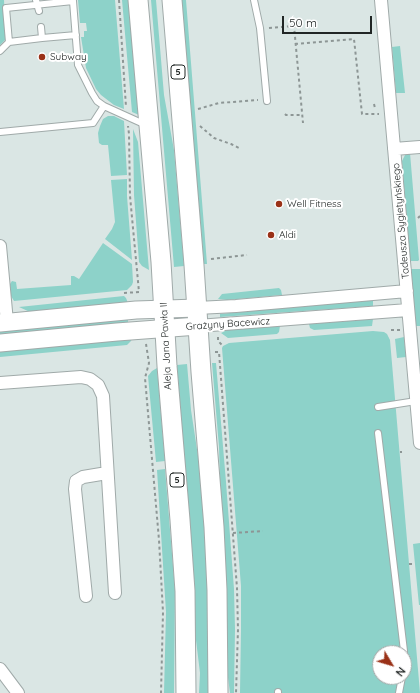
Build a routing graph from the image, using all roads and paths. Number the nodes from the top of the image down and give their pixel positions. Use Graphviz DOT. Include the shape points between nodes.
graph roads {
  1 [pos="119,0"];
  2 [pos="138,0"];
  3 [pos="172,0"];
  4 [pos="254,0"];
  5 [pos="381,0"];
  6 [pos="38,5"];
  7 [pos="40,27"];
  8 [pos="260,28"];
  9 [pos="76,35"];
  10 [pos="42,38"];
  11 [pos="10,42"];
  12 [pos="295,44"];
  13 [pos="0,51"];
  14 [pos="267,100"];
  15 [pos="374,104"];
  16 [pos="104,106"];
  17 [pos="374,108"];
  18 [pos="198,109"];
  19 [pos="127,110"];
  20 [pos="285,114"];
  21 [pos="376,114"];
  22 [pos="302,115"];
  23 [pos="303,122"];
  24 [pos="128,123"];
  25 [pos="200,126"];
  26 [pos="140,127"];
  27 [pos="0,132"];
  28 [pos="130,134"];
  29 [pos="420,147"];
  30 [pos="239,148"];
  31 [pos="394,149"];
  32 [pos="127,177"];
  33 [pos="130,177"];
  34 [pos="0,246"];
  35 [pos="247,255"];
  36 [pos="211,259"];
  37 [pos="132,262"];
  38 [pos="136,262"];
  39 [pos="407,290"];
  40 [pos="124,294"];
  41 [pos="164,308"];
  42 [pos="408,310"];
  43 [pos="197,317"];
  44 [pos="4,322"];
  45 [pos="165,328"];
  46 [pos="391,330"];
  47 [pos="403,330"];
  48 [pos="218,337"];
  49 [pos="0,343"];
  50 [pos="146,344"];
  51 [pos="223,346"];
  52 [pos="219,352"];
  53 [pos="0,383"];
  54 [pos="416,401"];
  55 [pos="378,407"];
  56 [pos="378,432"];
  57 [pos="420,443"];
  58 [pos="107,473"];
  59 [pos="263,531"];
  60 [pos="233,533"];
  61 [pos="115,593"];
  62 [pos="86,596"];
  63 [pos="403,645"];
  64 [pos="0,669"];
  65 [pos="18,693"];
  66 [pos="161,693"];
  67 [pos="186,693"];
  68 [pos="218,693"];
  69 [pos="236,693"];
  1 -- 19 [label="path"];
  2 -- 26 [label="main road, Aleja Jana Pawła II / 5"];
  3 -- 43 [label="main road, 5"];
  4 -- 8 [label="lane"];
  5 -- 31 [label="street, Tadeusza Sygietyńskiego"];
  6 -- 9 [label="lane" via="74,1"];
  6 -- 11 [label="lane" via="6,8"];
  7 -- 10 [label="lane"];
  8 -- 12 [label="path" via="294,26"];
  8 -- 14 [label="lane"];
  9 -- 10 [label="lane"];
  9 -- 16 [label="lane" via="78,65 97,101"];
  10 -- 11 [label="lane"];
  11 -- 13 [label="lane"];
  12 -- 21 [label="path" via="354,39 362,114"];
  12 -- 22 [label="path"];
  14 -- 18 [label="path" via="219,103"];
  15 -- 17 [label="path"];
  16 -- 26 [label="lane"];
  16 -- 27 [label="lane" via="93,123"];
  20 -- 22 [label="path"];
  22 -- 23 [label="path"];
  24 -- 28 [label="path"];
  25 -- 30 [label="path" via="214,138"];
  26 -- 28 [label="path"];
  26 -- 41 [label="main road, Aleja Jana Pawła II / 5"];
  28 -- 33 [label="path"];
  29 -- 31 [label="street"];
  31 -- 39 [label="street, Tadeusza Sygietyńskiego"];
  32 -- 33 [label="path"];
  33 -- 38 [label="path"];
  34 -- 44 [label="street"];
  35 -- 36 [label="path"];
  37 -- 38 [label="path"];
  38 -- 40 [label="path" via="139,292"];
  39 -- 42 [label="street, Tadeusza Sygietyńskiego"];
  39 -- 43 [label="street, Grażyny Bacewicz" via="222,307"];
  41 -- 43 [label="street, Grażyny Bacewicz"];
  41 -- 44 [label="street, Grażyny Bacewicz"];
  41 -- 45 [label="main road, Aleja Jana Pawła II / 5"];
  42 -- 43 [label="street, Grażyny Bacewicz"];
  42 -- 54 [label="street, Tadeusza Sygietyńskiego"];
  43 -- 45 [label="street, Grażyny Bacewicz"];
  43 -- 68 [label="main road, 5" via="218,590"];
  45 -- 49 [label="street, Grażyny Bacewicz"];
  45 -- 67 [label="main road, Aleja Jana Pawła II / 5" via="185,591"];
  46 -- 47 [label="path"];
  48 -- 51 [label="path"];
  50 -- 66 [label="path" via="149,363 145,378 163,612"];
  52 -- 60 [label="path"];
  53 -- 58 [label="street" via="81,377 90,379 98,385 103,396"];
  54 -- 55 [label="lane"];
  54 -- 57 [label="street, Tadeusza Sygietyńskiego"];
  56 -- 63 [label="lane"];
  58 -- 61 [label="street"];
  58 -- 62 [label="street" via="83,477 76,481"];
  59 -- 60 [label="path"];
  60 -- 69 [label="path" via="238,622"];
  64 -- 65 [label="street"];
}
